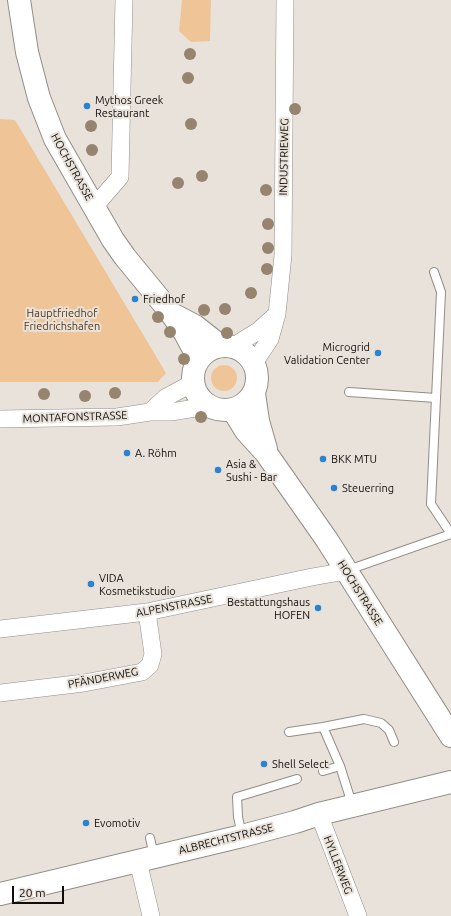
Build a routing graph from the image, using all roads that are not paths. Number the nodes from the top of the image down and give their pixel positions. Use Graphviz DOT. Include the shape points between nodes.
graph roads {
  1 [pos="19,0"];
  2 [pos="124,0"];
  3 [pos="286,0"];
  4 [pos="94,207"];
  5 [pos="434,272"];
  6 [pos="172,313"];
  7 [pos="277,314"];
  8 [pos="226,346"];
  9 [pos="198,359"];
  10 [pos="254,363"];
  11 [pos="193,381"];
  12 [pos="349,392"];
  13 [pos="254,393"];
  14 [pos="436,398"];
  15 [pos="208,406"];
  16 [pos="234,410"];
  17 [pos="150,412"];
  18 [pos="0,419"];
  19 [pos="266,453"];
  20 [pos="451,534"];
  21 [pos="346,571"];
  22 [pos="147,612"];
  23 [pos="0,629"];
  24 [pos="0,693"];
  25 [pos="323,728"];
  26 [pos="289,732"];
  27 [pos="451,736"];
  28 [pos="394,742"];
  29 [pos="340,766"];
  30 [pos="323,771"];
  31 [pos="297,779"];
  32 [pos="451,782"];
  33 [pos="352,805"];
  34 [pos="319,814"];
  35 [pos="242,836"];
  36 [pos="147,852"];
  37 [pos="0,894"];
  38 [pos="151,916"];
  39 [pos="358,916"];
  1 -- 4 [label="main road, HOCHSTRASSE" via="27,52 39,98 55,139"];
  2 -- 4 [label="street" via="120,177"];
  3 -- 7 [label="street, INDUSTRIEWEG" via="283,255"];
  4 -- 6 [label="main road, HOCHSTRASSE" via="125,257"];
  5 -- 14 [label="lane" via="441,292"];
  6 -- 8 [label="main road, HOCHSTRASSE"];
  6 -- 9 [label="main road, HOCHSTRASSE"];
  7 -- 8 [label="street" via="258,331"];
  7 -- 10 [label="street, INDUSTRIEWEG" via="270,339"];
  8 -- 9 [label="main road" via="206,351"];
  8 -- 10 [label="main road" via="249,355"];
  9 -- 11 [label="main road" via="192,376"];
  10 -- 13 [label="main road" via="258,379"];
  11 -- 15 [label="main road" via="199,398"];
  11 -- 17 [label="street" via="165,398"];
  12 -- 14 [label="lane"];
  13 -- 16 [label="main road" via="245,404"];
  13 -- 19 [label="main road, HOCHSTRASSE"];
  14 -- 20 [label="lane" via="431,504"];
  15 -- 16 [label="main road" via="220,410"];
  15 -- 17 [label="street, MONTAFONSTRASSE" via="171,412"];
  16 -- 19 [label="main road, HOCHSTRASSE" via="246,431"];
  17 -- 18 [label="street, MONTAFONSTRASSE" via="117,417"];
  19 -- 21 [label="main road, HOCHSTRASSE"];
  20 -- 21 [label="lane"];
  21 -- 22 [label="street, ALPENSTRASSE"];
  21 -- 27 [label="main road, HOCHSTRASSE"];
  22 -- 23 [label="street, ALPENSTRASSE"];
  22 -- 24 [label="street, PFÄNDERWEG" via="153,654 150,665 142,672 84,683"];
  25 -- 26 [label="lane"];
  25 -- 28 [label="lane" via="364,719 381,723 389,730"];
  25 -- 29 [label="lane"];
  29 -- 30 [label="lane"];
  29 -- 33 [label="lane"];
  31 -- 35 [label="lane" via="237,797"];
  32 -- 33 [label="main road, ALBRECHTSTRASSE"];
  33 -- 34 [label="main road, ALBRECHTSTRASSE"];
  34 -- 35 [label="main road, ALBRECHTSTRASSE"];
  34 -- 39 [label="street, HYLLERWEG"];
  35 -- 36 [label="main road, ALBRECHTSTRASSE"];
  36 -- 37 [label="main road, ALBRECHTSTRASSE"];
  36 -- 38 [label="street"];
}
